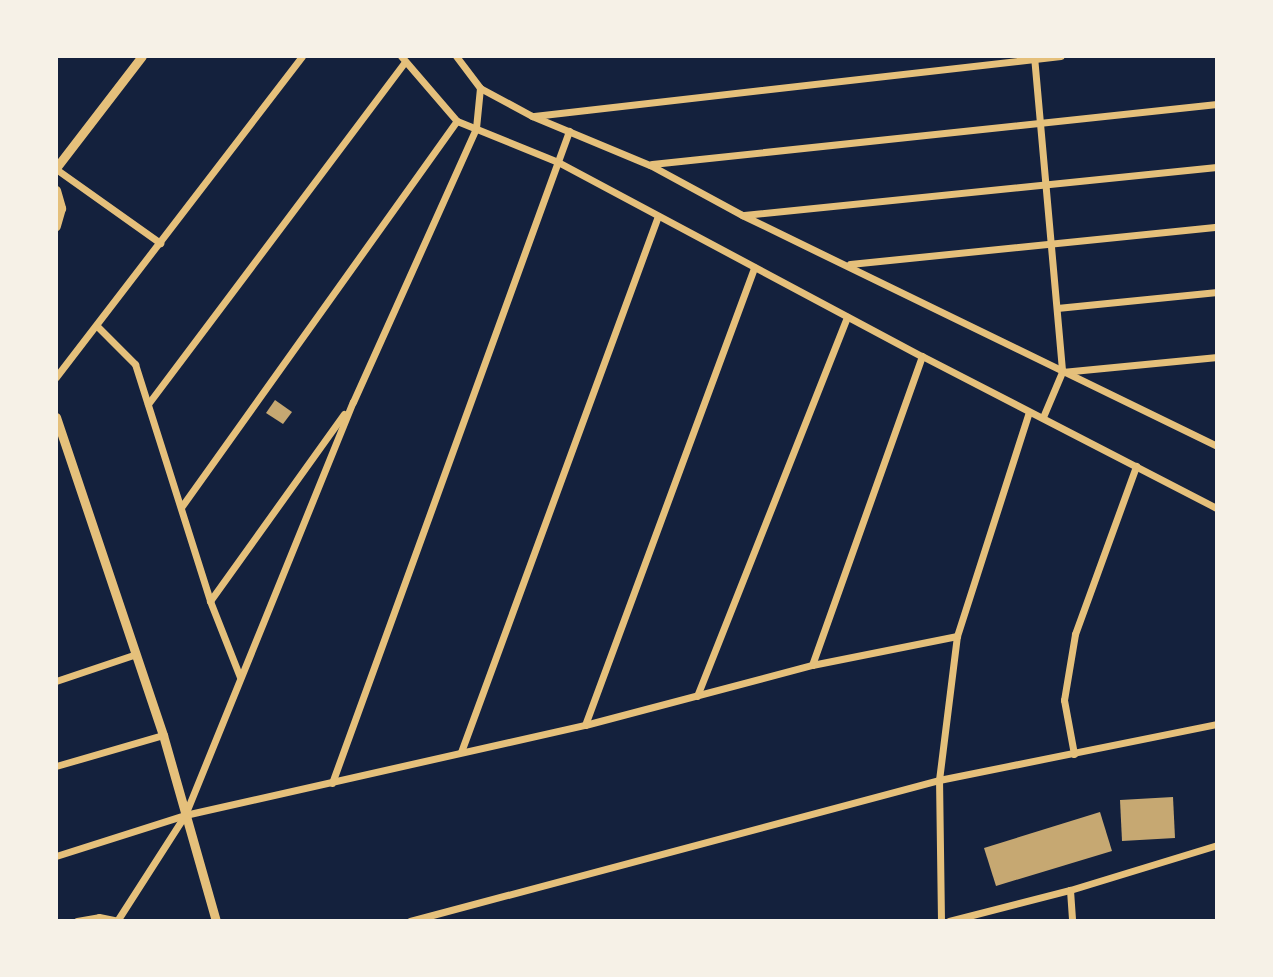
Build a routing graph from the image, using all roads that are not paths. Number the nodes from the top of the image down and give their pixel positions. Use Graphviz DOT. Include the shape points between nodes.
graph roads {
  1 [pos="142,56"];
  2 [pos="302,56"];
  3 [pos="456,56"];
  4 [pos="1061,56"];
  5 [pos="1034,57"];
  6 [pos="403,59"];
  7 [pos="480,88"];
  8 [pos="1217,104"];
  9 [pos="532,116"];
  10 [pos="457,121"];
  11 [pos="1040,123"];
  12 [pos="476,128"];
  13 [pos="569,131"];
  14 [pos="558,162"];
  15 [pos="650,165"];
  16 [pos="1217,167"];
  17 [pos="56,168"];
  18 [pos="1046,184"];
  19 [pos="56,190"];
  20 [pos="742,215"];
  21 [pos="658,216"];
  22 [pos="56,226"];
  23 [pos="1217,227"];
  24 [pos="160,243"];
  25 [pos="1051,244"];
  26 [pos="848,264"];
  27 [pos="754,267"];
  28 [pos="1217,292"];
  29 [pos="1057,308"];
  30 [pos="847,317"];
  31 [pos="97,326"];
  32 [pos="922,356"];
  33 [pos="1217,357"];
  34 [pos="1062,372"];
  35 [pos="56,377"];
  36 [pos="353,402"];
  37 [pos="148,404"];
  38 [pos="1029,412"];
  39 [pos="56,417"];
  40 [pos="1043,417"];
  41 [pos="1217,446"];
  42 [pos="1136,466"];
  43 [pos="182,506"];
  44 [pos="1217,508"];
  45 [pos="210,601"];
  46 [pos="957,636"];
  47 [pos="136,654"];
  48 [pos="812,665"];
  49 [pos="240,677"];
  50 [pos="56,681"];
  51 [pos="697,696"];
  52 [pos="1217,724"];
  53 [pos="585,725"];
  54 [pos="163,735"];
  55 [pos="461,752"];
  56 [pos="1074,754"];
  57 [pos="56,766"];
  58 [pos="939,780"];
  59 [pos="332,783"];
  60 [pos="185,815"];
  61 [pos="1217,845"];
  62 [pos="56,856"];
  63 [pos="1070,890"];
  64 [pos="118,920"];
  65 [pos="77,921"];
  66 [pos="216,921"];
  67 [pos="410,921"];
  68 [pos="941,921"];
  69 [pos="949,921"];
  70 [pos="1072,921"];
  1 -- 17 [label="street"];
  2 -- 24 [label="street"];
  3 -- 7 [label="street"];
  4 -- 5 [label="street"];
  5 -- 9 [label="street"];
  5 -- 11 [label="street"];
  6 -- 10 [label="street"];
  6 -- 37 [label="street"];
  7 -- 9 [label="street"];
  7 -- 12 [label="street"];
  8 -- 11 [label="street"];
  9 -- 13 [label="street"];
  10 -- 12 [label="street"];
  10 -- 43 [label="street"];
  11 -- 15 [label="street"];
  11 -- 18 [label="street"];
  12 -- 14 [label="street"];
  12 -- 36 [label="street"];
  13 -- 14 [label="street"];
  13 -- 15 [label="street"];
  14 -- 21 [label="street"];
  14 -- 59 [label="street"];
  15 -- 20 [label="street"];
  16 -- 18 [label="street"];
  17 -- 24 [label="street"];
  18 -- 20 [label="street"];
  18 -- 25 [label="street"];
  19 -- 22 [label="street" via="61,208"];
  20 -- 26 [label="street"];
  21 -- 27 [label="street"];
  21 -- 55 [label="street"];
  23 -- 25 [label="street"];
  24 -- 31 [label="street"];
  25 -- 26 [label="street"];
  25 -- 29 [label="street"];
  26 -- 34 [label="street"];
  27 -- 30 [label="street"];
  27 -- 53 [label="street"];
  28 -- 29 [label="street"];
  29 -- 34 [label="street"];
  30 -- 32 [label="street"];
  30 -- 51 [label="street"];
  31 -- 35 [label="street"];
  31 -- 37 [label="street" via="135,364"];
  32 -- 38 [label="street"];
  32 -- 48 [label="street"];
  33 -- 34 [label="street"];
  34 -- 40 [label="street"];
  34 -- 41 [label="street"];
  36 -- 45 [label="street"];
  36 -- 49 [label="street"];
  37 -- 43 [label="street"];
  38 -- 40 [label="street"];
  38 -- 46 [label="street"];
  39 -- 47 [label="street"];
  40 -- 42 [label="street"];
  42 -- 44 [label="street"];
  42 -- 56 [label="street" via="1075,634 1064,700"];
  43 -- 45 [label="street"];
  45 -- 49 [label="street"];
  46 -- 48 [label="street"];
  46 -- 58 [label="street"];
  47 -- 50 [label="street"];
  47 -- 54 [label="street"];
  48 -- 51 [label="street"];
  49 -- 60 [label="street"];
  51 -- 53 [label="street"];
  52 -- 56 [label="street"];
  53 -- 55 [label="street"];
  54 -- 57 [label="street"];
  54 -- 60 [label="street"];
  55 -- 59 [label="street"];
  56 -- 58 [label="street"];
  58 -- 67 [label="street"];
  58 -- 68 [label="street"];
  59 -- 60 [label="street"];
  60 -- 62 [label="street"];
  60 -- 64 [label="street"];
  60 -- 66 [label="street"];
  61 -- 63 [label="street"];
  63 -- 69 [label="street"];
  63 -- 70 [label="street"];
  64 -- 65 [label="street"];
}
